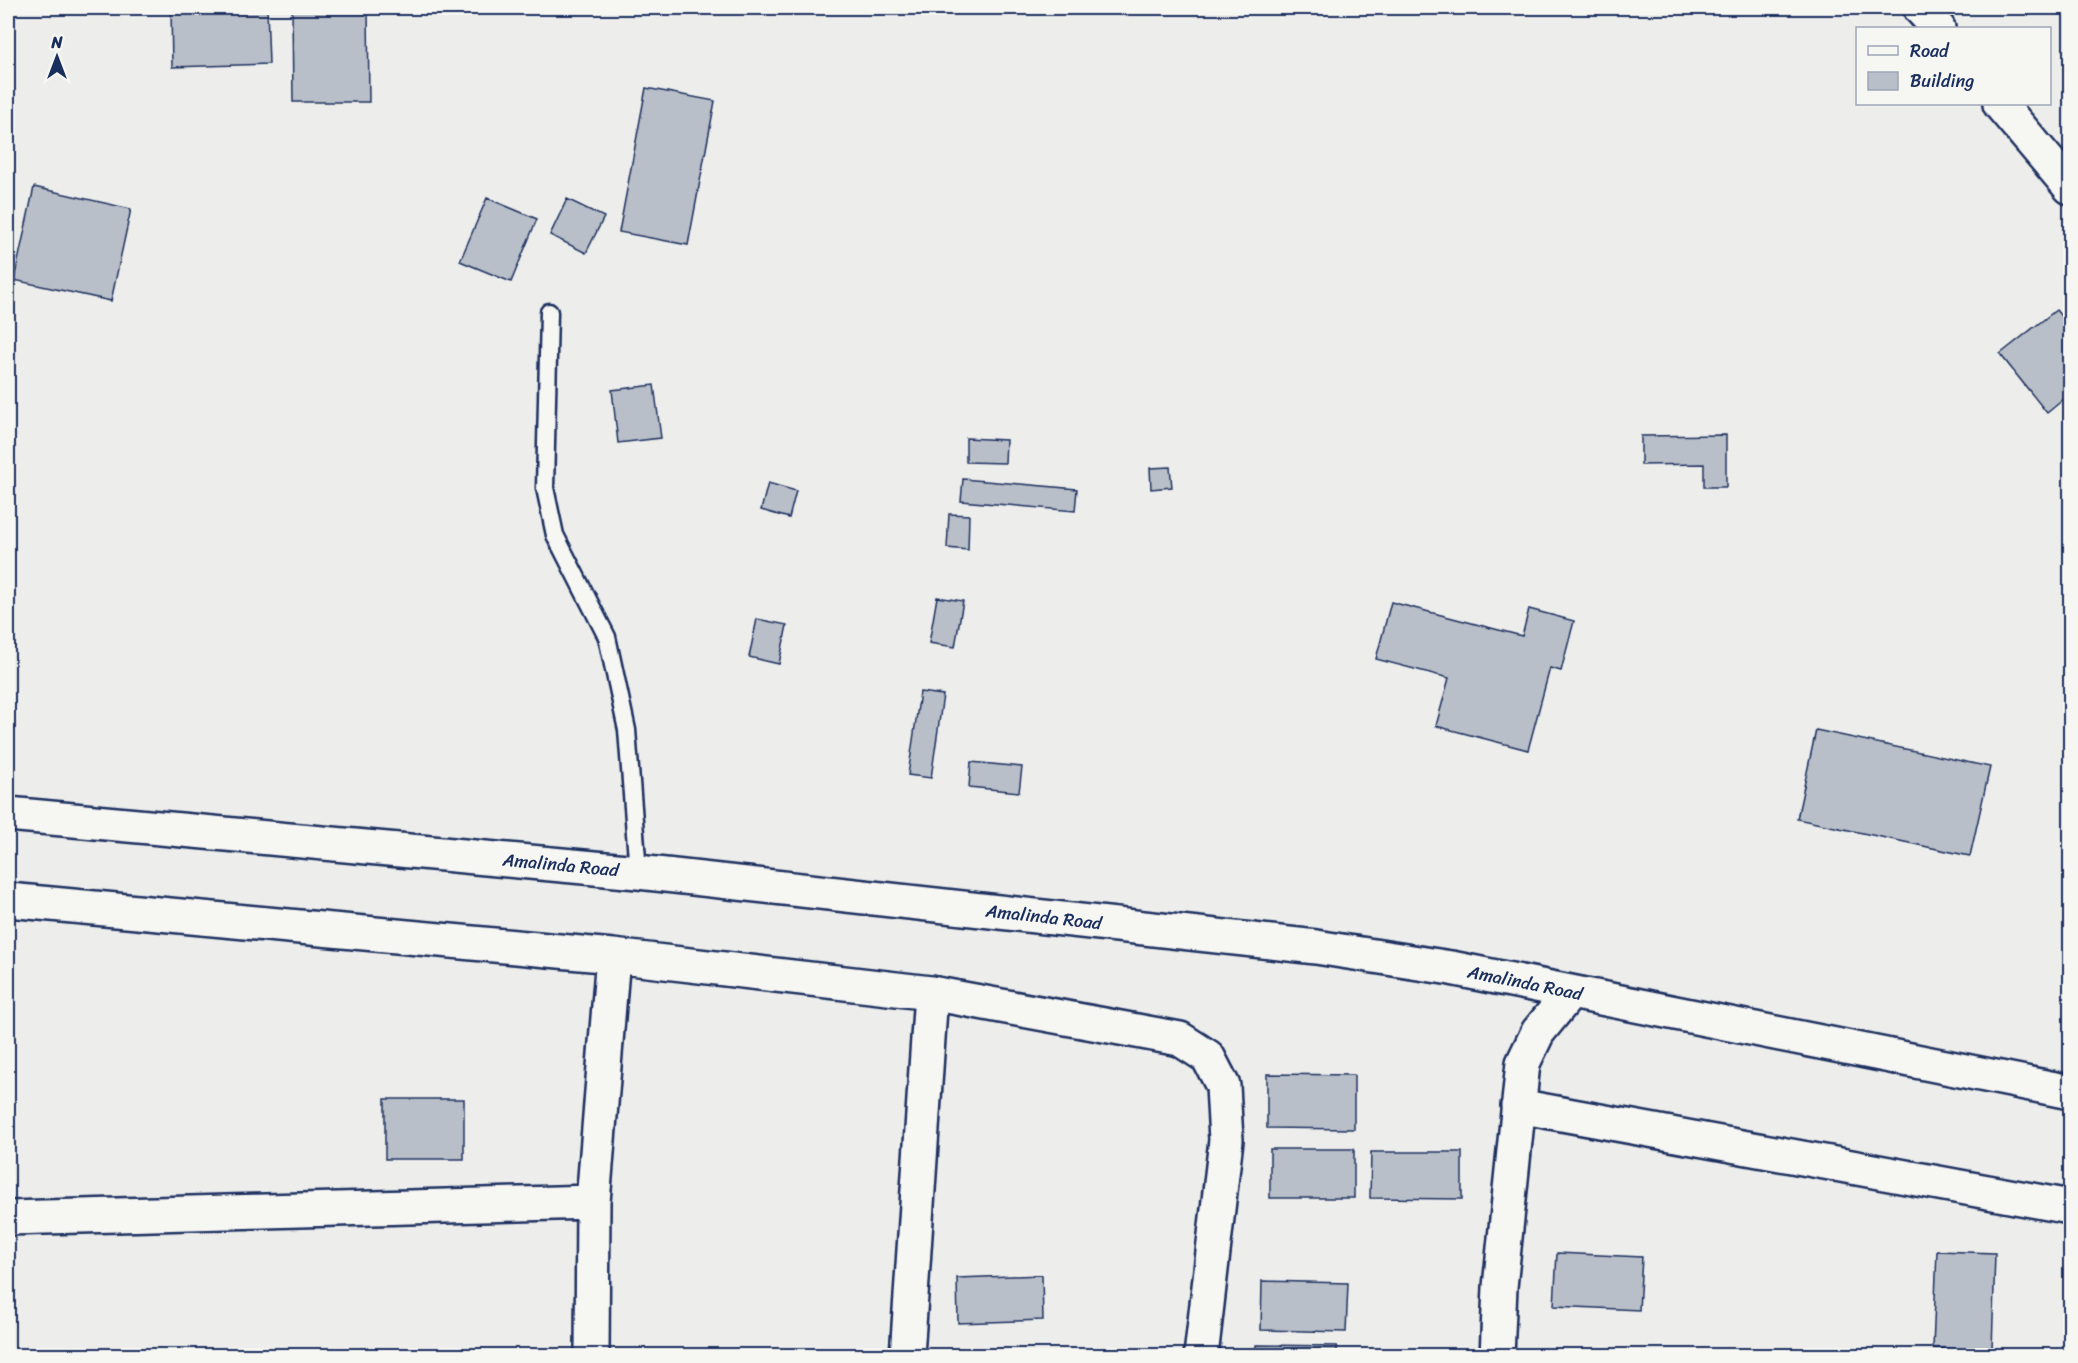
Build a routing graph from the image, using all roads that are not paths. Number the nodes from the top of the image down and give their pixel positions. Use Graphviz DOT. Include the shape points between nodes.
graph roads {
  1 [pos="1920,8"];
  2 [pos="1937,27"];
  3 [pos="2001,105"];
  4 [pos="2070,187"];
  5 [pos="549,312"];
  6 [pos="8,814"];
  7 [pos="638,872"];
  8 [pos="8,900"];
  9 [pos="613,956"];
  10 [pos="932,993"];
  11 [pos="1569,994"];
  12 [pos="2070,1092"];
  13 [pos="1518,1106"];
  14 [pos="592,1202"];
  15 [pos="2070,1207"];
  16 [pos="8,1218"];
  17 [pos="592,1356"];
  18 [pos="907,1356"];
  19 [pos="1202,1356"];
  20 [pos="1497,1356"];
  1 -- 2 [label="street"];
  3 -- 4 [label="street"];
  5 -- 7 [label="lane" via="545,488 555,535 607,637 627,730"];
  6 -- 7 [label="street, Amalinda Road"];
  7 -- 11 [label="street, Amalinda Road" via="1316,947 1451,968"];
  8 -- 9 [label="street"];
  9 -- 10 [label="street"];
  9 -- 14 [label="street"];
  10 -- 18 [label="street"];
  10 -- 19 [label="street" via="1180,1039 1208,1057 1222,1086 1226,1140"];
  11 -- 12 [label="street, Amalinda Road"];
  11 -- 13 [label="street" via="1538,1032 1523,1063"];
  13 -- 15 [label="street"];
  13 -- 20 [label="street"];
  14 -- 16 [label="street"];
  14 -- 17 [label="street"];
}
